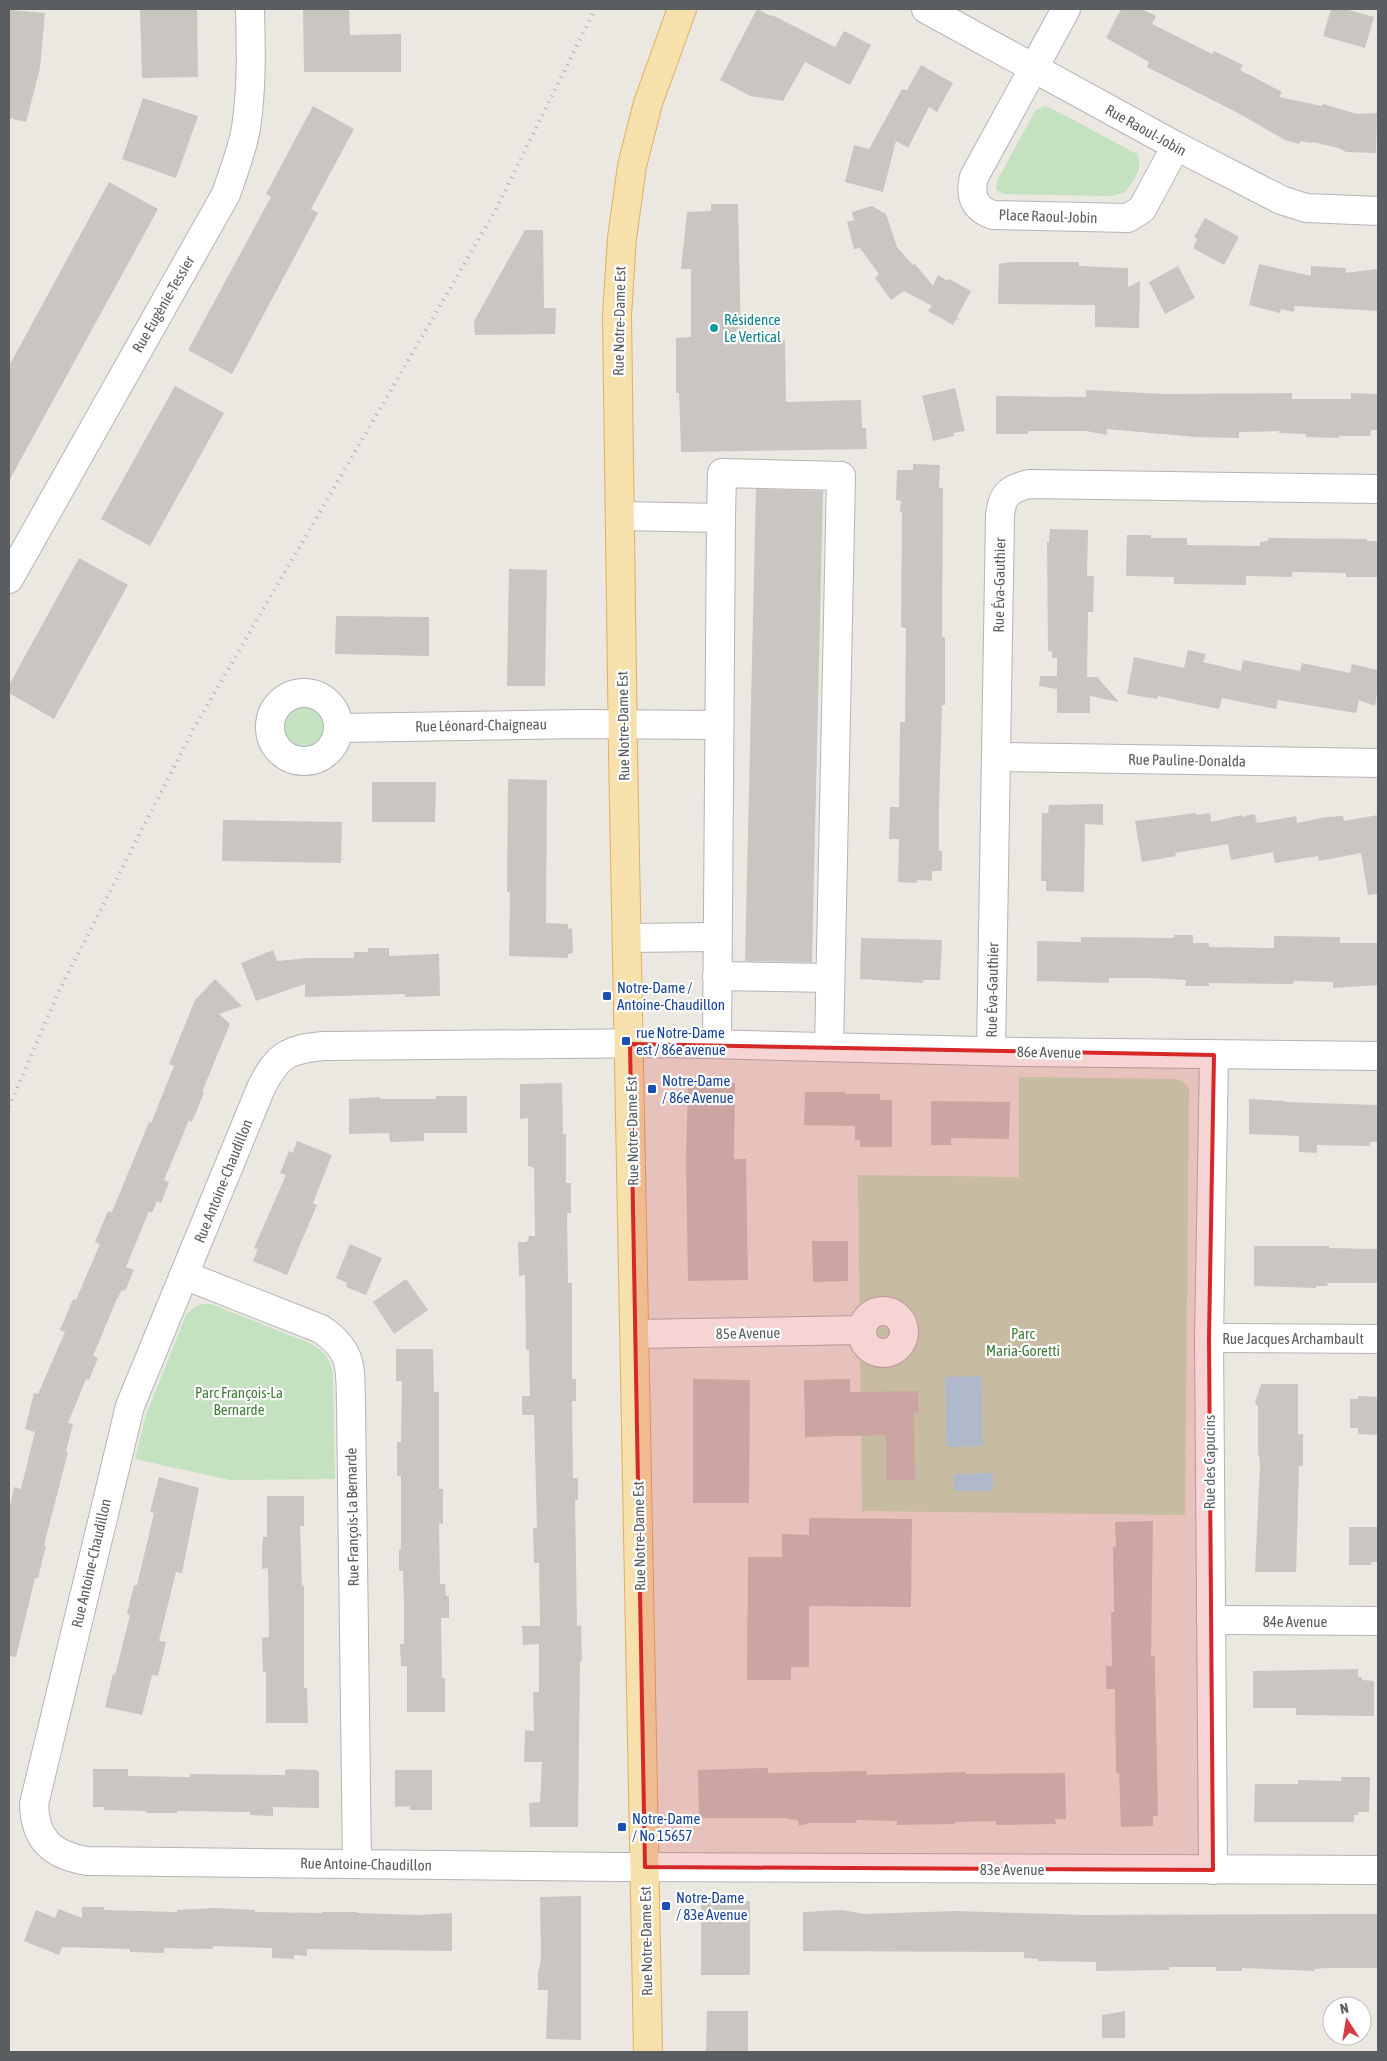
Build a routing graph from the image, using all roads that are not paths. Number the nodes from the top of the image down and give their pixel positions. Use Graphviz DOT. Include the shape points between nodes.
graph roads {
  1 [pos="250,9"];
  2 [pos="682,9"];
  3 [pos="926,9"];
  4 [pos="1066,9"];
  5 [pos="1034,68"];
  6 [pos="1176,146"];
  7 [pos="1378,211"];
  8 [pos="1378,489"];
  9 [pos="620,516"];
  10 [pos="721,518"];
  11 [pos="9,579"];
  12 [pos="623,724"];
  13 [pos="719,725"];
  14 [pos="339,728"];
  15 [pos="997,757"];
  16 [pos="1378,763"];
  17 [pos="718,937"];
  18 [pos="627,938"];
  19 [pos="717,976"];
  20 [pos="830,978"];
  21 [pos="630,1044"];
  22 [pos="717,1044"];
  23 [pos="829,1047"];
  24 [pos="991,1051"];
  25 [pos="1214,1055"];
  26 [pos="1378,1056"];
  27 [pos="184,1275"];
  28 [pos="862,1330"];
  29 [pos="635,1334"];
  30 [pos="1209,1338"];
  31 [pos="1378,1339"];
  32 [pos="1211,1620"];
  33 [pos="1378,1621"];
  34 [pos="357,1864"];
  35 [pos="645,1867"];
  36 [pos="1213,1870"];
  37 [pos="1378,1870"];
  38 [pos="648,2052"];
  1 -- 11 [label="street, Rue Eugènie-Tessier" via="251,65 245,129 226,194"];
  2 -- 9 [label="main road, Rue Notre-Dame Est" via="648,102 632,166 622,238 617,315"];
  3 -- 5 [label="street, Rue Raoul-Jobin"];
  4 -- 5 [label="street"];
  5 -- 6 [label="street, Rue Raoul-Jobin"];
  5 -- 6 [label="street, Place Raoul-Jobin" via="974,177 973,197 983,212 993,215 1128,218 1142,209"];
  6 -- 7 [label="street, Rue Raoul-Jobin" via="1293,206"];
  8 -- 15 [label="street, Rue Éva-Gauthier" via="1030,484 1007,493 1001,504 1000,516"];
  9 -- 10 [label="street"];
  9 -- 12 [label="main road, Rue Notre-Dame Est"];
  10 -- 13 [label="street"];
  10 -- 20 [label="street" via="722,473 841,476"];
  12 -- 13 [label="street, Rue Léonard-Chaigneau"];
  12 -- 14 [label="street, Rue Léonard-Chaigneau"];
  12 -- 18 [label="main road, Rue Notre-Dame Est"];
  13 -- 17 [label="street"];
  15 -- 16 [label="street, Rue Pauline-Donalda"];
  15 -- 24 [label="street, Rue Éva-Gauthier"];
  17 -- 18 [label="street"];
  17 -- 19 [label="street"];
  18 -- 21 [label="main road, Rue Notre-Dame Est"];
  19 -- 20 [label="street"];
  19 -- 22 [label="street"];
  20 -- 23 [label="street"];
  21 -- 22 [label="street, 86e Avenue"];
  21 -- 27 [label="street, Rue Antoine-Chaudillon" via="324,1046 302,1048 284,1055 269,1072 261,1088"];
  21 -- 29 [label="main road, Rue Notre-Dame Est"];
  22 -- 23 [label="street, 86e Avenue"];
  23 -- 24 [label="street, 86e Avenue"];
  24 -- 25 [label="street, 86e Avenue"];
  25 -- 26 [label="street, 86e Avenue"];
  25 -- 30 [label="street, Rue des Capucins"];
  27 -- 34 [label="street, Rue François-La Bernarde" via="321,1330 334,1339 348,1360"];
  27 -- 34 [label="street, Rue Antoine-Chaudillon" via="128,1415 34,1804 34,1819 39,1833 53,1849 86,1862"];
  28 -- 29 [label="street, 85e Avenue"];
  29 -- 35 [label="main road, Rue Notre-Dame Est"];
  30 -- 31 [label="street, Rue Jacques Archambault"];
  30 -- 32 [label="street, Rue des Capucins"];
  32 -- 33 [label="street, 84e Avenue"];
  32 -- 36 [label="street, Rue des Capucins"];
  34 -- 35 [label="street, Rue Antoine-Chaudillon"];
  35 -- 36 [label="street, 83e Avenue"];
  35 -- 38 [label="main road, Rue Notre-Dame Est"];
  36 -- 37 [label="street, 83e Avenue"];
}
